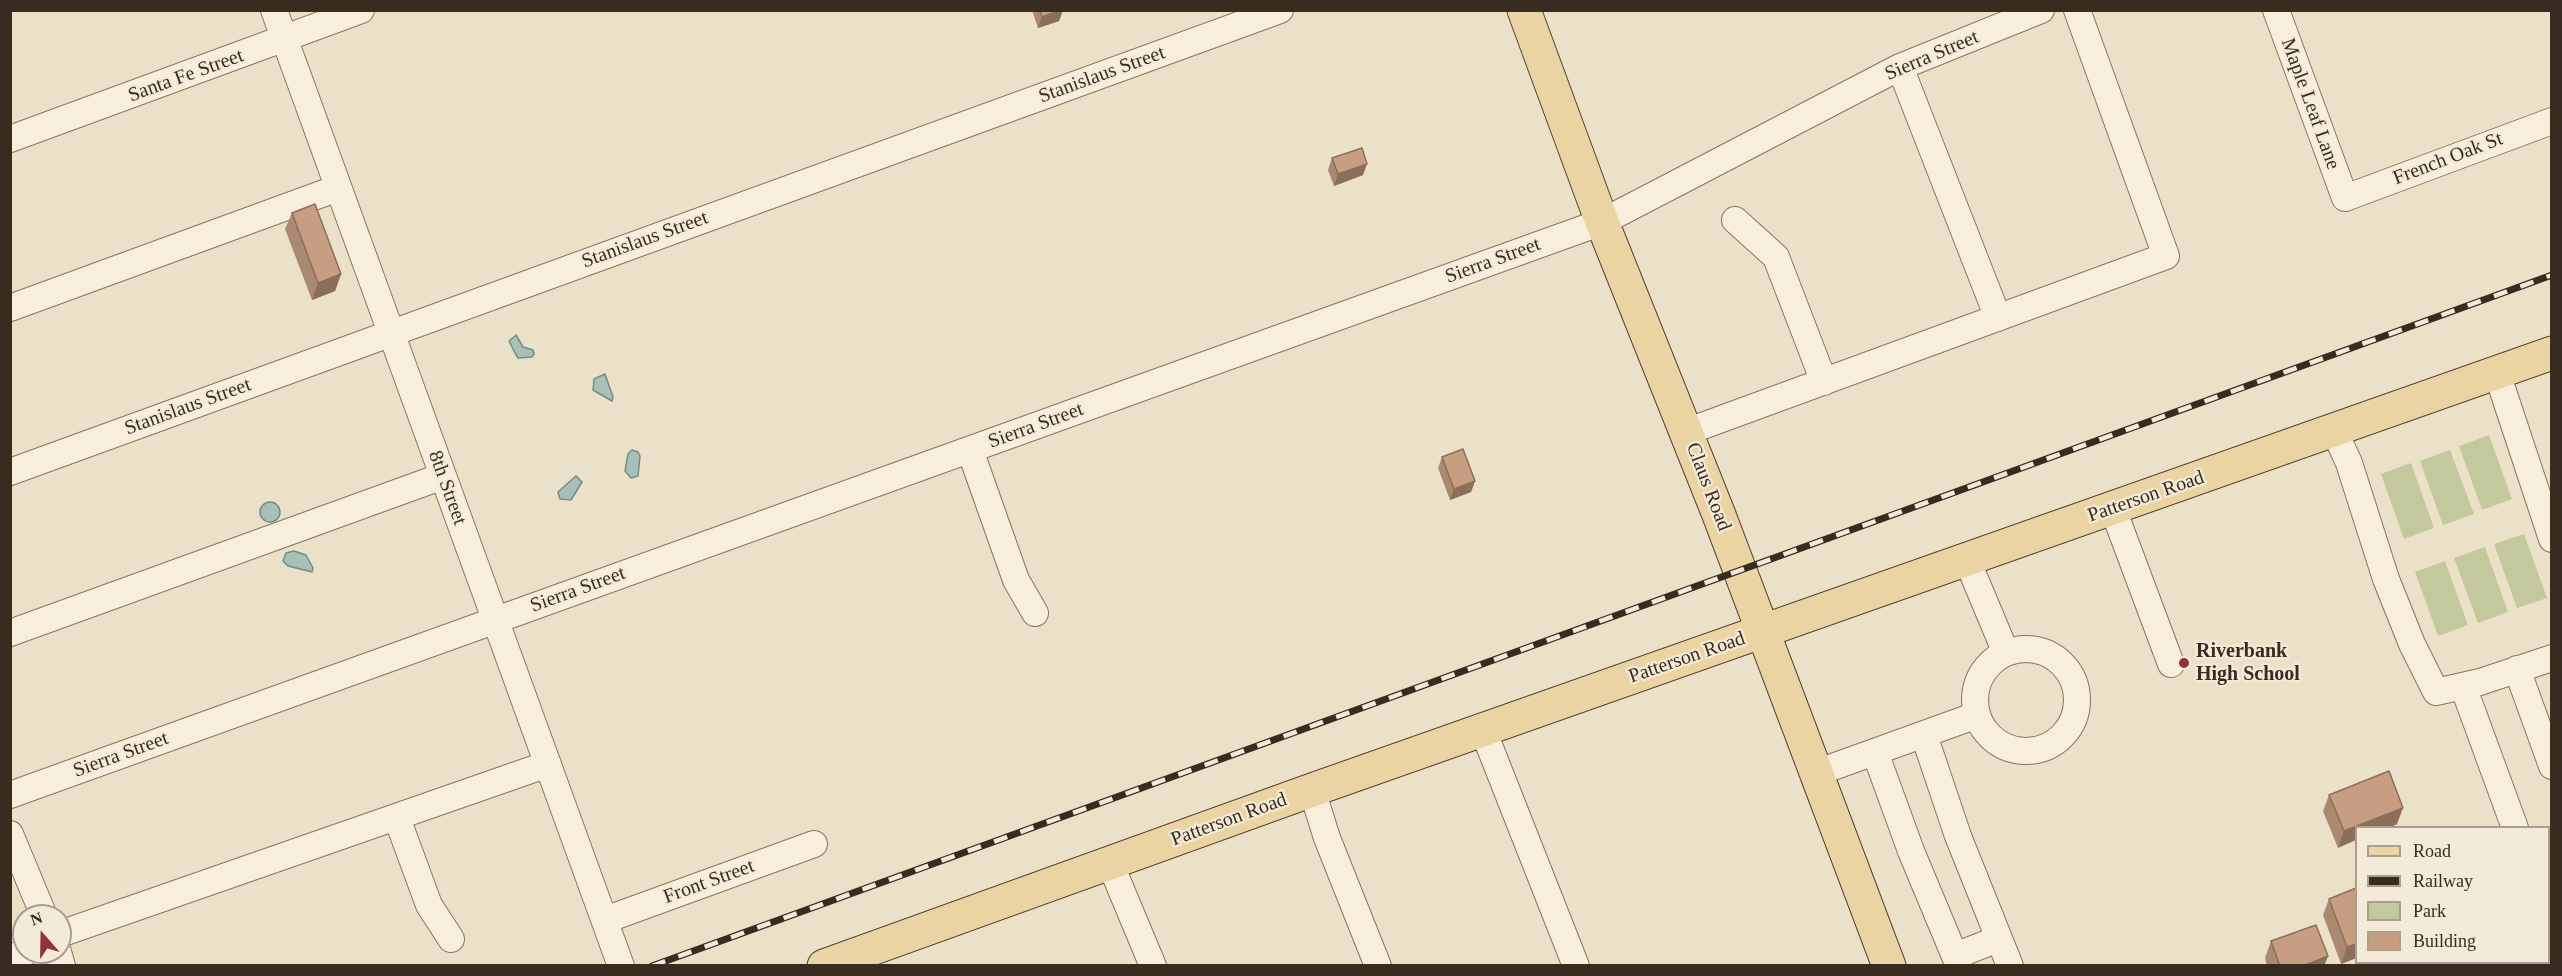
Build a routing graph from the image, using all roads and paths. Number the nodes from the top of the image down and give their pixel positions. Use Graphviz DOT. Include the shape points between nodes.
graph roads {
  1 [pos="274,10"];
  2 [pos="361,10"];
  3 [pos="1280,10"];
  4 [pos="1524,10"];
  5 [pos="2041,10"];
  6 [pos="2077,10"];
  7 [pos="2276,10"];
  8 [pos="285,39"];
  9 [pos="1900,67"];
  10 [pos="2552,121"];
  11 [pos="10,139"];
  12 [pos="338,188"];
  13 [pos="2344,198"];
  14 [pos="1735,220"];
  15 [pos="1602,222"];
  16 [pos="10,308"];
  17 [pos="1998,318"];
  18 [pos="392,333"];
  19 [pos="2552,353"];
  20 [pos="2497,373"];
  21 [pos="1824,382"];
  22 [pos="2334,430"];
  23 [pos="1686,432"];
  24 [pos="970,450"];
  25 [pos="10,472"];
  26 [pos="443,476"];
  27 [pos="2113,509"];
  28 [pos="2552,539"];
  29 [pos="1967,560"];
  30 [pos="1035,613"];
  31 [pos="496,620"];
  32 [pos="1763,632"];
  33 [pos="10,633"];
  34 [pos="2006,653"];
  35 [pos="2552,658"];
  36 [pos="2171,664"];
  37 [pos="2517,669"];
  38 [pos="2463,686"];
  39 [pos="1977,715"];
  40 [pos="1483,730"];
  41 [pos="1924,735"];
  42 [pos="1875,752"];
  43 [pos="548,764"];
  44 [pos="2552,766"];
  45 [pos="1816,773"];
  46 [pos="1312,790"];
  47 [pos="10,795"];
  48 [pos="397,818"];
  49 [pos="2514,826"];
  50 [pos="10,834"];
  51 [pos="814,844"];
  52 [pos="1110,863"];
  53 [pos="39,904"];
  54 [pos="605,920"];
  55 [pos="72,930"];
  56 [pos="451,939"];
  57 [pos="1998,939"];
  58 [pos="1957,961"];
  59 [pos="621,966"];
  60 [pos="824,966"];
  61 [pos="1153,966"];
  62 [pos="1378,966"];
  63 [pos="1576,966"];
  64 [pos="1889,966"];
  65 [pos="2010,966"];
  1 -- 8 [label="street, 8th Street"];
  2 -- 8 [label="street, Santa Fe Street"];
  3 -- 18 [label="street, Stanislaus Street"];
  4 -- 15 [label="main road, Claus Road"];
  5 -- 9 [label="street, Sierra Street"];
  6 -- 17 [label="street" via="2166,256"];
  7 -- 13 [label="street, Maple Leaf Lane"];
  8 -- 11 [label="street, Santa Fe Street"];
  8 -- 12 [label="street, 8th Street"];
  9 -- 15 [label="street, Sierra Street"];
  9 -- 17 [label="street"];
  10 -- 13 [label="street, French Oak St"];
  12 -- 16 [label="street"];
  12 -- 18 [label="street, 8th Street"];
  14 -- 21 [label="street" via="1776,257"];
  15 -- 23 [label="main road, Claus Road"];
  15 -- 24 [label="street, Sierra Street"];
  17 -- 21 [label="street"];
  18 -- 25 [label="street, Stanislaus Street"];
  18 -- 26 [label="street, 8th Street"];
  19 -- 20 [label="main road, Patterson Road"];
  20 -- 22 [label="main road, Patterson Road"];
  20 -- 28 [label="street"];
  21 -- 23 [label="street"];
  22 -- 27 [label="main road, Patterson Road"];
  22 -- 38 [label="street" via="2349,463 2386,579 2436,692"];
  23 -- 32 [label="main road, Claus Road"];
  24 -- 30 [label="street" via="1016,580"];
  24 -- 31 [label="street, Sierra Street"];
  26 -- 31 [label="street, 8th Street"];
  26 -- 33 [label="street"];
  27 -- 29 [label="main road, Patterson Road"];
  27 -- 36 [label="street"];
  29 -- 32 [label="main road, Patterson Road"];
  29 -- 34 [label="street"];
  31 -- 43 [label="street, 8th Street"];
  31 -- 47 [label="street, Sierra Street"];
  32 -- 40 [label="main road, Patterson Road"];
  32 -- 45 [label="main road, Claus Road"];
  34 -- 39 [label="street" via="1985,668 1977,683"];
  34 -- 39 [label="street" via="2029,648 2059,660 2070,672 2076,688 2078,704 2073,721 2049,746 2032,751 2014,750 1985,731"];
  35 -- 37 [label="street"];
  37 -- 38 [label="street"];
  37 -- 44 [label="street"];
  38 -- 49 [label="street"];
  39 -- 41 [label="street"];
  40 -- 46 [label="main road, Patterson Road"];
  40 -- 63 [label="street"];
  41 -- 42 [label="street"];
  41 -- 57 [label="street"];
  42 -- 45 [label="street"];
  42 -- 58 [label="street"];
  43 -- 48 [label="street"];
  43 -- 54 [label="street, 8th Street"];
  45 -- 64 [label="main road, Claus Road"];
  46 -- 52 [label="main road, Patterson Road"];
  46 -- 62 [label="street" via="1326,838"];
  48 -- 55 [label="street"];
  48 -- 56 [label="street" via="429,905"];
  50 -- 53 [label="street"];
  51 -- 54 [label="street, Front Street"];
  52 -- 60 [label="main road, Patterson Road"];
  52 -- 61 [label="street"];
  54 -- 59 [label="street, 8th Street"];
  57 -- 58 [label="street"];
  57 -- 65 [label="street"];
}
